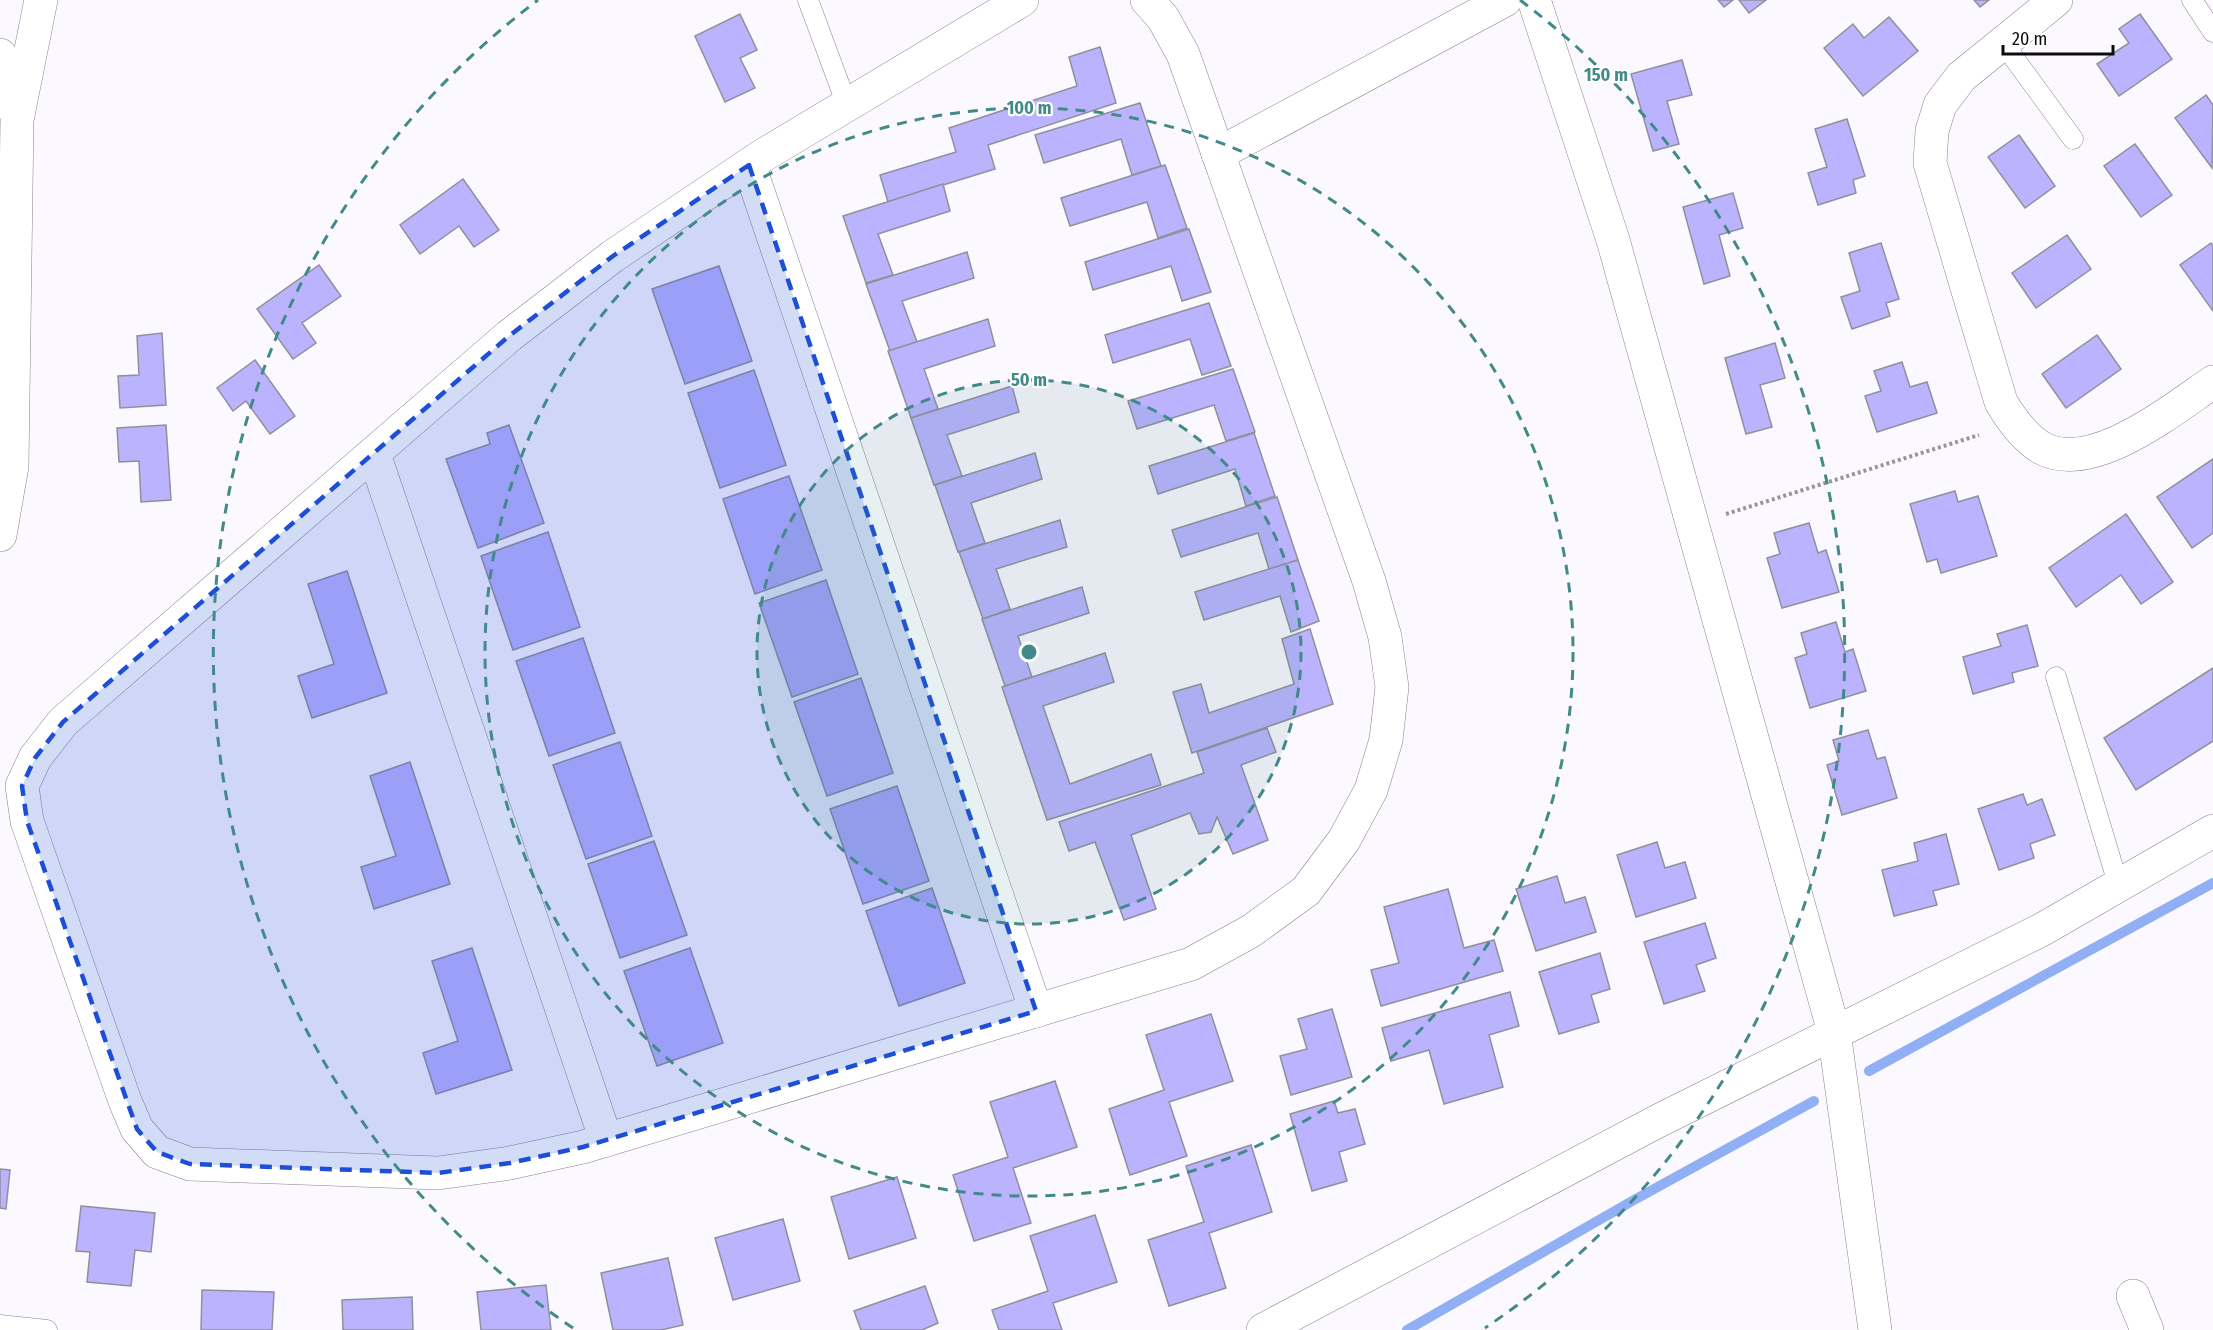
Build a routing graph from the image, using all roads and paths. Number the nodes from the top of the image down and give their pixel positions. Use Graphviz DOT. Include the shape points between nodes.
graph roads {
  1 [pos="41,0"];
  2 [pos="808,0"];
  3 [pos="1022,0"];
  4 [pos="1147,0"];
  5 [pos="1505,0"];
  6 [pos="1534,0"];
  7 [pos="2056,0"];
  8 [pos="2192,0"];
  9 [pos="2213,32"];
  10 [pos="2003,43"];
  11 [pos="0,55"];
  12 [pos="848,105"];
  13 [pos="17,120"];
  14 [pos="2073,140"];
  15 [pos="1218,154"];
  16 [pos="749,165"];
  17 [pos="2213,382"];
  18 [pos="2014,424"];
  19 [pos="374,454"];
  20 [pos="1692,524"];
  21 [pos="0,535"];
  22 [pos="2056,677"];
  23 [pos="2213,831"];
  24 [pos="2119,887"];
  25 [pos="1036,1011"];
  26 [pos="1834,1032"];
  27 [pos="606,1140"];
  28 [pos="2133,1296"];
  29 [pos="0,1325"];
  30 [pos="47,1330"];
  31 [pos="1263,1330"];
  32 [pos="1875,1330"];
  33 [pos="2147,1330"];
  1 -- 13 [label="street"];
  2 -- 12 [label="lane"];
  3 -- 12 [label="street"];
  4 -- 15 [label="street" via="1163,18 1183,54"];
  5 -- 15 [label="street"];
  6 -- 20 [label="street" via="1613,240"];
  7 -- 10 [label="street"];
  8 -- 9 [label="lane"];
  10 -- 14 [label="lane"];
  10 -- 18 [label="street" via="1961,77 1940,105 1932,131 1930,163 2001,402"];
  11 -- 13 [label="street"];
  12 -- 16 [label="street"];
  13 -- 21 [label="street" via="12,466"];
  15 -- 25 [label="street" via="1370,581 1385,637 1392,687 1386,740 1371,790 1344,840 1306,891 1251,931 1191,964"];
  16 -- 19 [label="street" via="613,256 528,322"];
  16 -- 25 [label="street"];
  17 -- 18 [label="street" via="2140,431 2096,452 2063,454 2041,447"];
  18 -- 20 [label="path"];
  19 -- 27 [label="street"];
  19 -- 27 [label="street" via="63,722 35,758 22,786 27,821 124,1101 137,1130 157,1152 190,1164 438,1173 510,1163"];
  20 -- 26 [label="street"];
  22 -- 24 [label="lane"];
  23 -- 24 [label="street"];
  24 -- 26 [label="street"];
  25 -- 27 [label="street"];
  26 -- 31 [label="street" via="1647,1126"];
  26 -- 32 [label="street"];
  28 -- 33 [label="street"];
  29 -- 30 [label="lane"];
}
